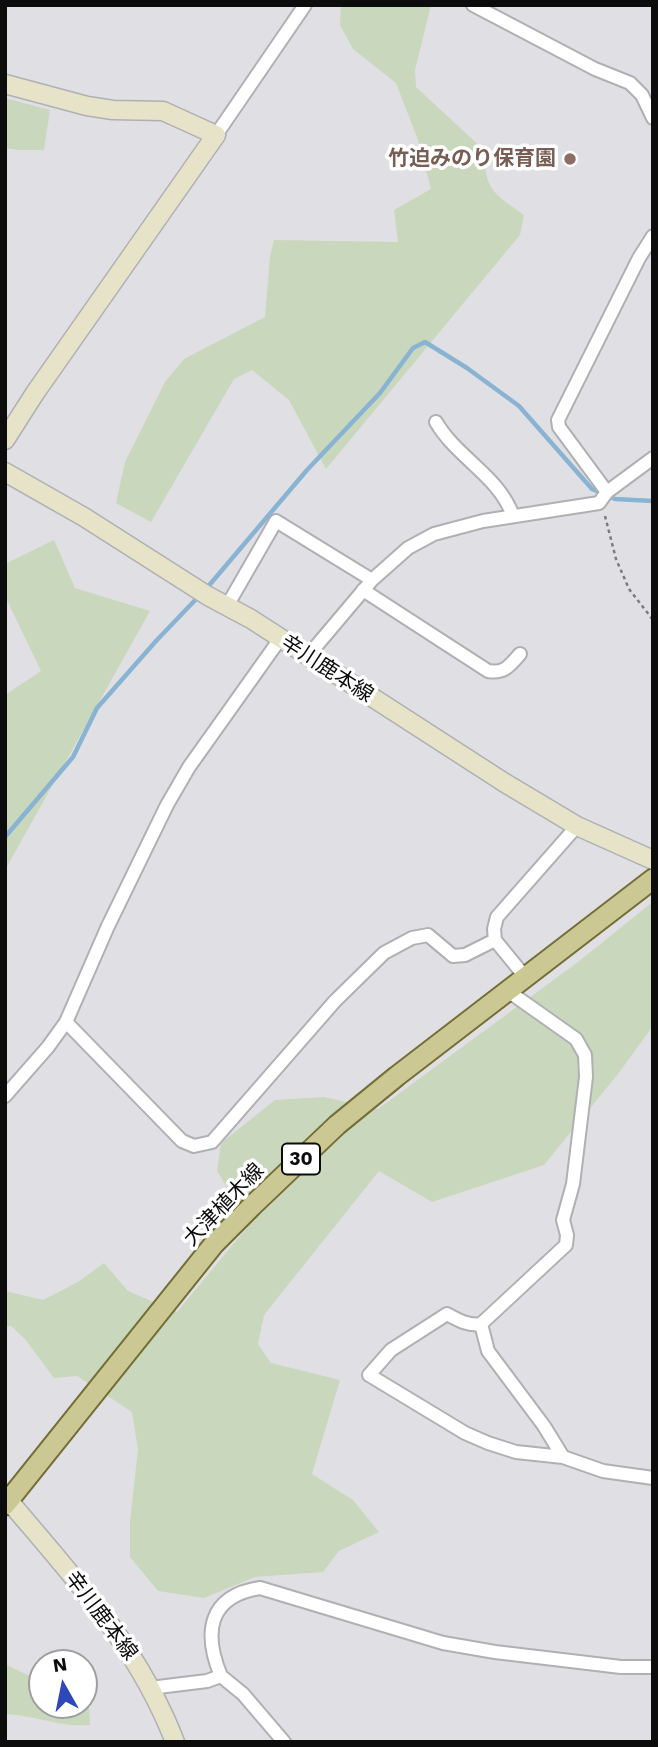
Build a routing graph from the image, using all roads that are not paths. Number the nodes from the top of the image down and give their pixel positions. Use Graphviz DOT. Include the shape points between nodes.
graph roads {
  1 [pos="304,5"];
  2 [pos="474,5"];
  3 [pos="5,83"];
  4 [pos="653,118"];
  5 [pos="216,135"];
  6 [pos="653,236"];
  7 [pos="436,422"];
  8 [pos="5,440"];
  9 [pos="653,458"];
  10 [pos="5,472"];
  11 [pos="607,492"];
  12 [pos="513,516"];
  13 [pos="372,580"];
  14 [pos="363,590"];
  15 [pos="227,606"];
  16 [pos="280,639"];
  17 [pos="520,654"];
  18 [pos="307,657"];
  19 [pos="578,826"];
  20 [pos="653,860"];
  21 [pos="653,879"];
  22 [pos="495,940"];
  23 [pos="526,978"];
  24 [pos="508,991"];
  25 [pos="66,1022"];
  26 [pos="5,1097"];
  27 [pos="481,1324"];
  28 [pos="563,1457"];
  29 [pos="653,1478"];
  30 [pos="6,1501"];
  31 [pos="653,1667"];
  32 [pos="221,1676"];
  33 [pos="150,1688"];
  34 [pos="176,1742"];
  35 [pos="284,1742"];
  1 -- 5 [label="street"];
  2 -- 4 [label="street" via="630,83"];
  3 -- 5 [label="main road" via="87,106 163,111"];
  5 -- 8 [label="main road"];
  6 -- 11 [label="street" via="558,420"];
  7 -- 12 [label="street" via="447,439 503,493"];
  9 -- 11 [label="street"];
  10 -- 15 [label="main road, 辛川鹿本線"];
  11 -- 12 [label="street" via="599,503"];
  12 -- 13 [label="street" via="433,534 408,548"];
  13 -- 14 [label="street"];
  13 -- 15 [label="street" via="276,520"];
  14 -- 17 [label="street" via="488,671 505,670"];
  14 -- 18 [label="street"];
  15 -- 16 [label="main road, 辛川鹿本線"];
  16 -- 18 [label="main road, 辛川鹿本線"];
  16 -- 25 [label="street" via="189,766 167,805"];
  18 -- 19 [label="main road, 辛川鹿本線"];
  19 -- 20 [label="main road, 辛川鹿本線"];
  19 -- 22 [label="street" via="497,917"];
  21 -- 23 [label="main road, 大津植木線 / 30"];
  22 -- 23 [label="street"];
  22 -- 25 [label="street" via="453,956 428,934 384,953 335,1001 212,1142 194,1146 182,1141"];
  23 -- 24 [label="main road, 大津植木線 / 30"];
  24 -- 27 [label="street" via="576,1040 585,1055 586,1077 573,1184 563,1220 566,1245"];
  24 -- 30 [label="main road, 大津植木線 / 30" via="347,1117 214,1244"];
  25 -- 26 [label="street"];
  27 -- 28 [label="street" via="488,1350"];
  27 -- 28 [label="street" via="464,1323 447,1314 391,1350 369,1375 488,1443 516,1452"];
  28 -- 29 [label="street" via="603,1471"];
  30 -- 33 [label="main road, 辛川鹿本線" via="104,1613"];
  31 -- 32 [label="street" via="621,1667 443,1643 260,1588 240,1591 213,1619 211,1642"];
  32 -- 33 [label="street"];
  32 -- 35 [label="street"];
  33 -- 34 [label="main road, 辛川鹿本線"];
}
